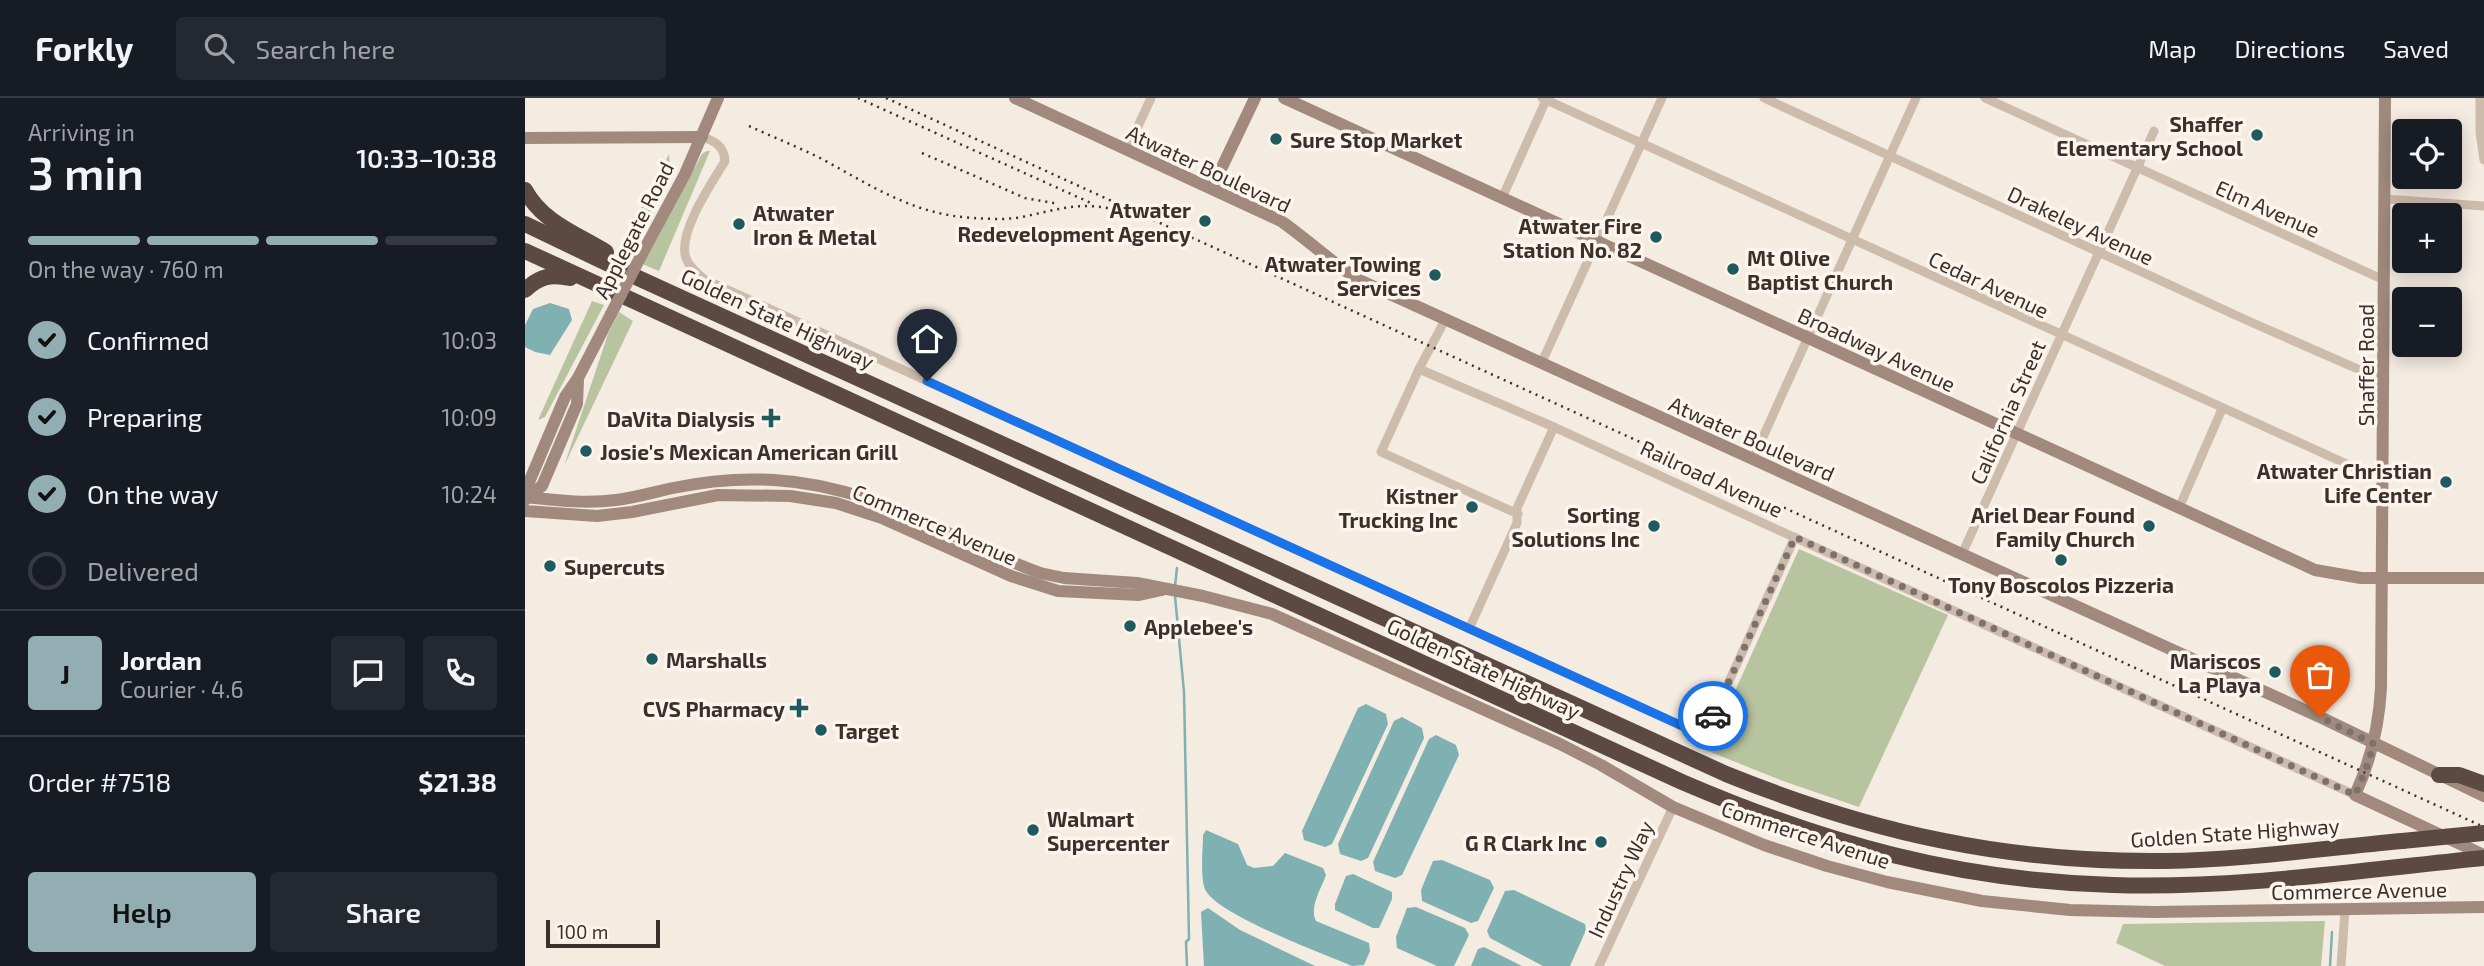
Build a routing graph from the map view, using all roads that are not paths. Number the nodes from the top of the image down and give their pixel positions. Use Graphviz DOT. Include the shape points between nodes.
graph roads {
  1 [pos="718,98"];
  2 [pos="1151,98"];
  3 [pos="1255,98"];
  4 [pos="1284,98"];
  5 [pos="1662,98"];
  6 [pos="1764,98"];
  7 [pos="1916,98"];
  8 [pos="1985,98"];
  9 [pos="2385,98"];
  10 [pos="2480,98"];
  11 [pos="1545,99"];
  12 [pos="1022,100"];
  13 [pos="2482,118"];
  14 [pos="2154,131"];
  15 [pos="702,137"];
  16 [pos="525,138"];
  17 [pos="1641,144"];
  18 [pos="1127,149"];
  19 [pos="1889,156"];
  20 [pos="2484,160"];
  21 [pos="2137,168"];
  22 [pos="1212,188"];
  23 [pos="525,190"];
  24 [pos="1502,198"];
  25 [pos="2385,199"];
  26 [pos="2484,206"];
  27 [pos="525,224"];
  28 [pos="1851,240"];
  29 [pos="1596,241"];
  30 [pos="525,251"];
  31 [pos="2099,252"];
  32 [pos="638,278"];
  33 [pos="2384,280"];
  34 [pos="591,281"];
  35 [pos="525,290"];
  36 [pos="1445,320"];
  37 [pos="2061,336"];
  38 [pos="1807,338"];
  39 [pos="1541,364"];
  40 [pos="1419,369"];
  41 [pos="2385,381"];
  42 [pos="2222,409"];
  43 [pos="1554,427"];
  44 [pos="2016,434"];
  45 [pos="1752,459"];
  46 [pos="2383,481"];
  47 [pos="525,498"];
  48 [pos="2179,508"];
  49 [pos="525,511"];
  50 [pos="1518,514"];
  51 [pos="1795,537"];
  52 [pos="1962,554"];
  53 [pos="2383,576"];
  54 [pos="2484,578"];
  55 [pos="1163,590"];
  56 [pos="1469,629"];
  57 [pos="2374,744"];
  58 [pos="2365,772"];
  59 [pos="2439,775"];
  60 [pos="2484,784"];
  61 [pos="2355,795"];
  62 [pos="2484,796"];
  63 [pos="2378,806"];
  64 [pos="1672,807"];
  65 [pos="2484,833"];
  66 [pos="2484,856"];
  67 [pos="2484,907"];
  68 [pos="2345,910"];
  69 [pos="1599,966"];
  70 [pos="2341,966"];
  1 -- 15 [label="street, Applegate Road"];
  2 -- 18 [label="street"];
  3 -- 22 [label="street"];
  4 -- 24 [label="street, Broadway Avenue"];
  5 -- 17 [label="street"];
  6 -- 19 [label="street, Drakeley Avenue"];
  7 -- 19 [label="street"];
  8 -- 21 [label="street, Elm Avenue"];
  9 -- 25 [label="street, Shaffer Road"];
  10 -- 13 [label="street"];
  11 -- 17 [label="street, Cedar Avenue"];
  11 -- 24 [label="street"];
  12 -- 18 [label="street, Atwater Boulevard"];
  13 -- 20 [label="street"];
  14 -- 21 [label="street, California Street"];
  15 -- 16 [label="street"];
  15 -- 47 [label="street, Applegate Road, bridge" via="565,397"];
  15 -- 56 [label="street" via="721,147 725,161 686,236 685,257 704,279"];
  17 -- 28 [label="street, Cedar Avenue"];
  17 -- 29 [label="street"];
  18 -- 22 [label="street, Atwater Boulevard"];
  19 -- 28 [label="street"];
  19 -- 31 [label="street, Drakeley Avenue"];
  21 -- 31 [label="street, California Street"];
  21 -- 33 [label="street, Elm Avenue"];
  22 -- 36 [label="street, Atwater Boulevard" via="1281,221 1359,280"];
  23 -- 32 [label="highway" via="547,217"];
  24 -- 29 [label="street, Broadway Avenue"];
  25 -- 26 [label="street"];
  25 -- 33 [label="street, Shaffer Road"];
  27 -- 32 [label="highway, Golden State Highway"];
  28 -- 37 [label="street, Cedar Avenue"];
  28 -- 38 [label="street"];
  29 -- 38 [label="street, Broadway Avenue"];
  29 -- 39 [label="street"];
  30 -- 34 [label="highway, Golden State Highway"];
  31 -- 37 [label="street, California Street"];
  31 -- 41 [label="street, Drakeley Avenue"];
  32 -- 65 [label="highway, Golden State Highway, bridge" via="1726,774 1825,811 1911,836 2088,860 2215,858"];
  33 -- 41 [label="street, Shaffer Road"];
  34 -- 35 [label="highway" via="548,275"];
  34 -- 66 [label="highway, Golden State Highway" via="1670,776 1816,834 1948,868 2114,885 2209,884"];
  36 -- 39 [label="street, Atwater Boulevard"];
  36 -- 40 [label="street"];
  37 -- 42 [label="street, Cedar Avenue"];
  37 -- 44 [label="street, California Street"];
  38 -- 44 [label="street, Broadway Avenue"];
  38 -- 45 [label="street"];
  39 -- 45 [label="street, Atwater Boulevard"];
  40 -- 43 [label="street, Railroad Avenue"];
  40 -- 50 [label="street" via="1381,452"];
  41 -- 46 [label="street, Shaffer Road"];
  42 -- 46 [label="street, Cedar Avenue"];
  42 -- 48 [label="street"];
  43 -- 50 [label="street"];
  43 -- 51 [label="street, Railroad Avenue"];
  44 -- 48 [label="street, Broadway Avenue"];
  44 -- 52 [label="street, California Street"];
  45 -- 52 [label="street, Atwater Boulevard"];
  46 -- 53 [label="street, Shaffer Road"];
  47 -- 55 [label="street, Commerce Avenue" via="587,502 723,481 801,483 889,505 1040,573"];
  48 -- 53 [label="street, Broadway Avenue" via="2315,570 2341,576"];
  49 -- 55 [label="street, Commerce Avenue" via="597,516 718,495 790,496 836,503 882,518 1046,588 1139,596"];
  50 -- 56 [label="street"];
  51 -- 56 [label="street" via="1704,736"];
  51 -- 61 [label="street, Railroad Avenue"];
  52 -- 57 [label="street, Atwater Boulevard"];
  53 -- 54 [label="street, Broadway Avenue"];
  53 -- 57 [label="street, Shaffer Road" via="2380,715"];
  55 -- 64 [label="street, Commerce Avenue" via="1272,614 1560,744"];
  57 -- 58 [label="street, Shaffer Road"];
  57 -- 59 [label="street, Atwater Boulevard"];
  58 -- 61 [label="street, Shaffer Road"];
  58 -- 63 [label="street" via="2365,787"];
  59 -- 60 [label="highway" via="2459,775"];
  59 -- 62 [label="street, Atwater Boulevard"];
  61 -- 63 [label="street, Railroad Avenue"];
  63 -- 66 [label="street, Railroad Avenue"];
  64 -- 68 [label="street, Commerce Avenue" via="1827,866 1982,901 2067,910"];
  64 -- 69 [label="street, Industry Way"];
  67 -- 68 [label="street, Commerce Avenue"];
  68 -- 70 [label="street"];
}
